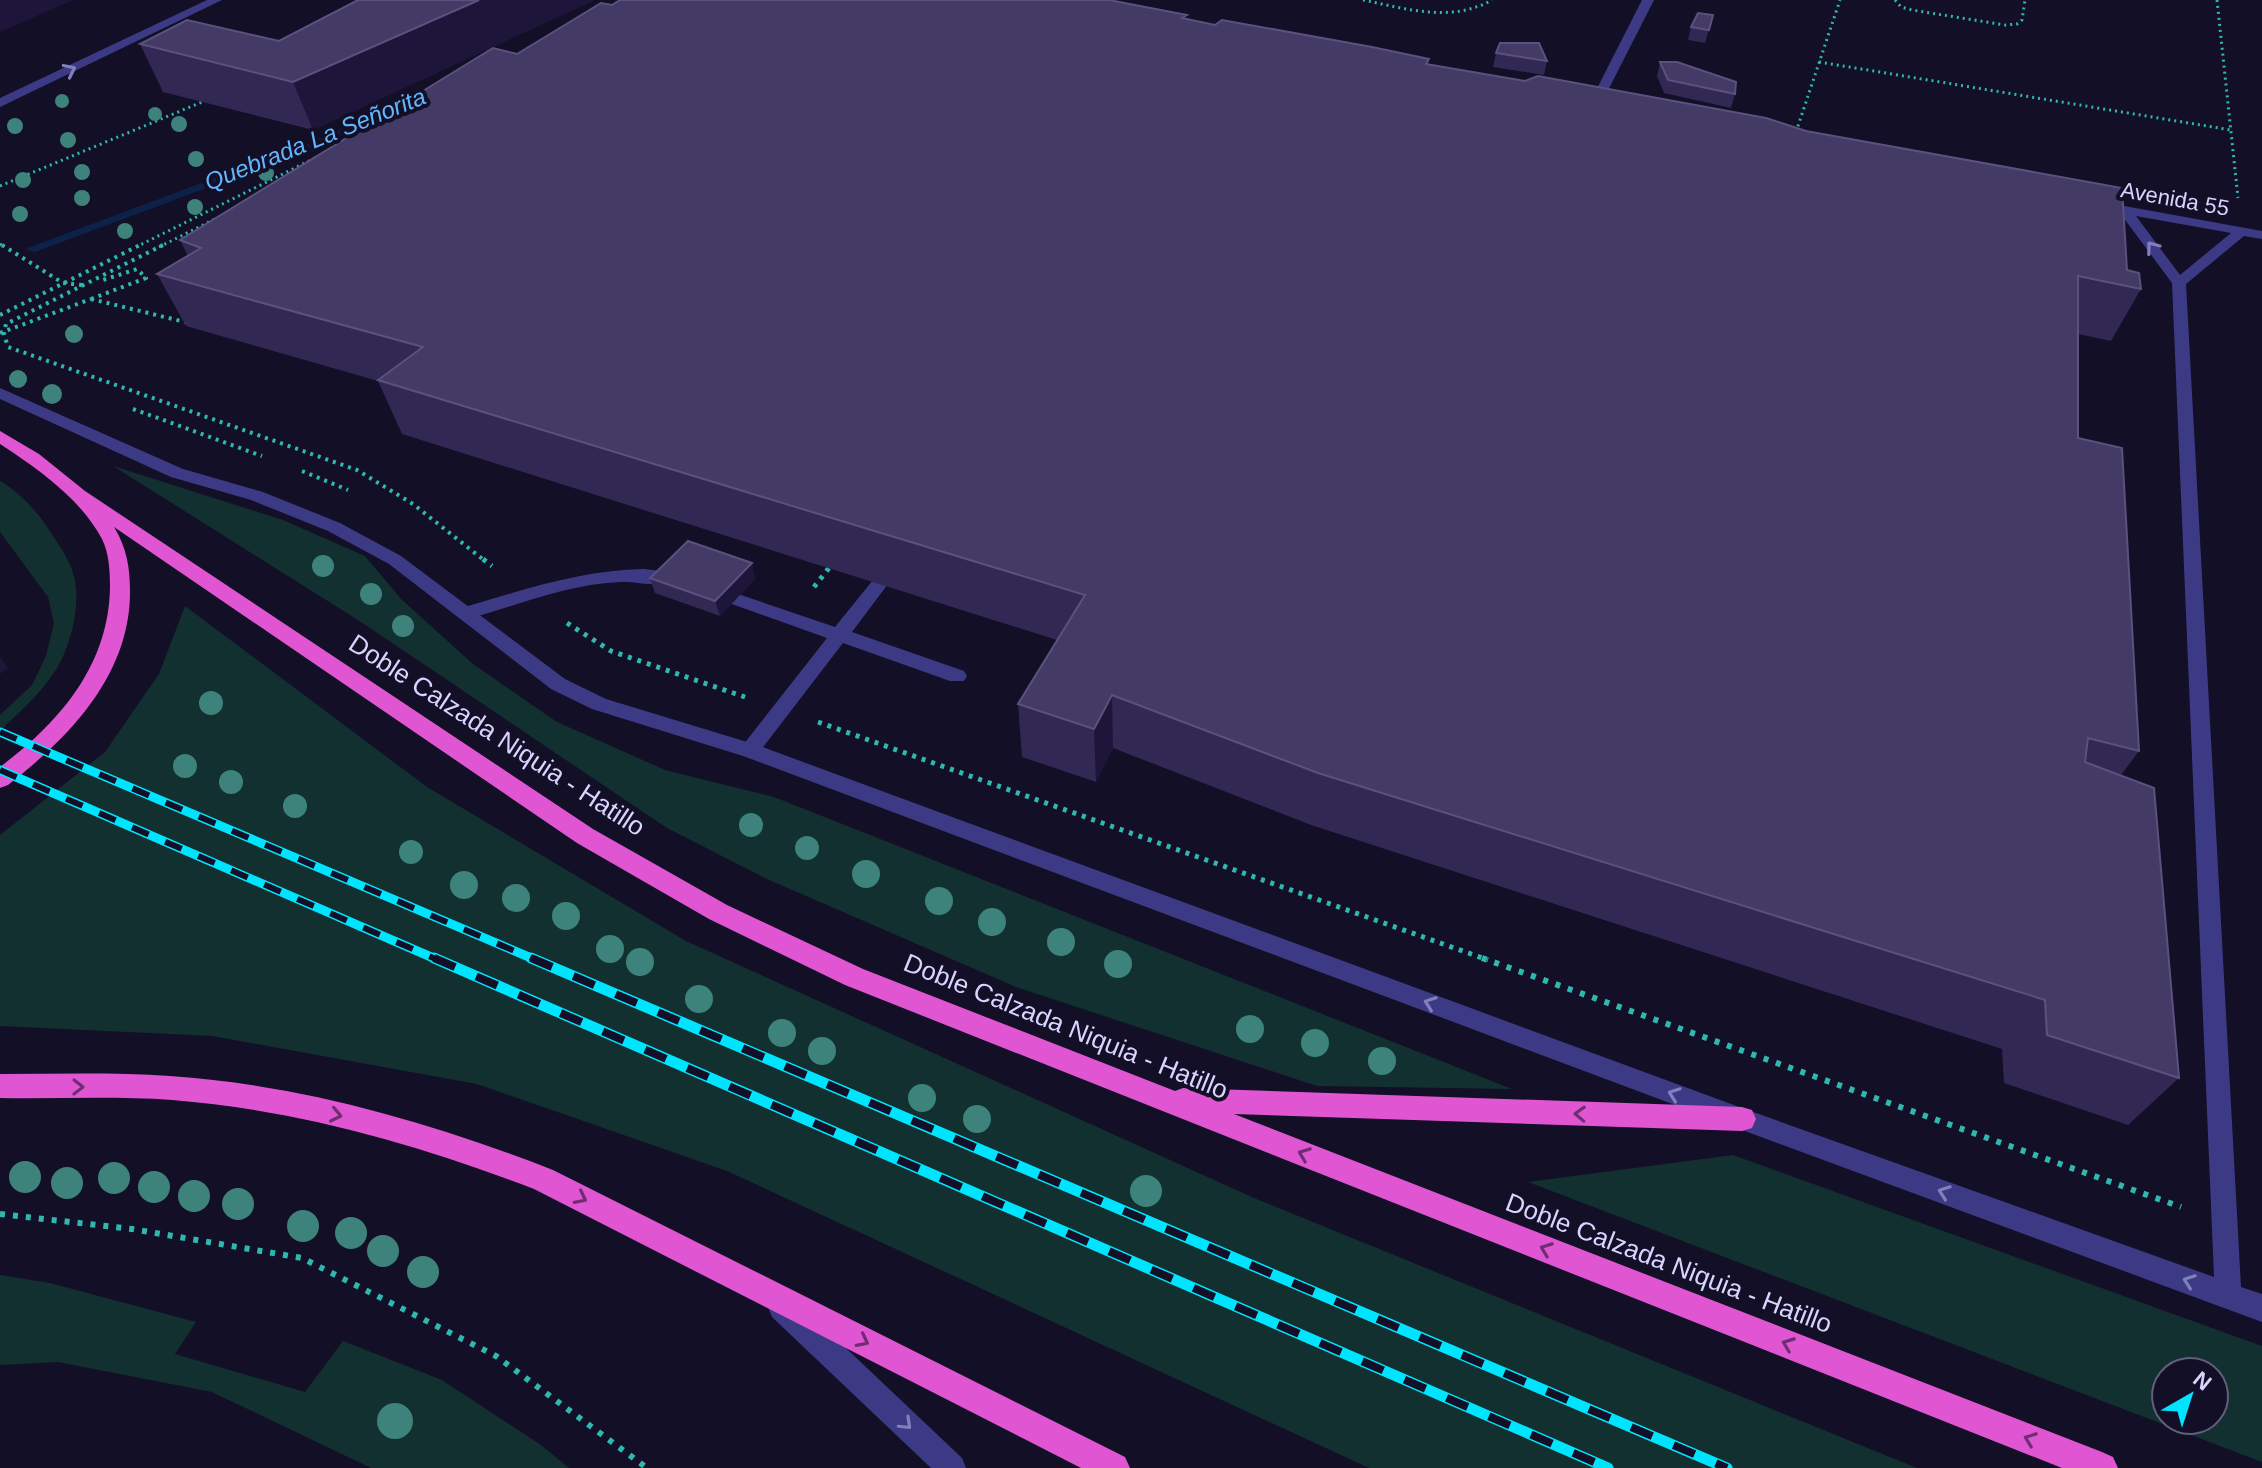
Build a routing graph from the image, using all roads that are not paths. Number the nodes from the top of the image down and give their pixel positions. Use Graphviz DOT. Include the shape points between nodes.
graph roads {
  1 [pos="216,0"];
  2 [pos="1648,0"];
  3 [pos="0,103"];
  4 [pos="1576,108"];
  5 [pos="1591,111"];
  6 [pos="1605,113"];
  7 [pos="2080,202"];
  8 [pos="2125,211"];
  9 [pos="2242,231"];
  10 [pos="2262,235"];
  11 [pos="2179,283"];
  12 [pos="0,393"];
  13 [pos="0,436"];
  14 [pos="81,496"];
  15 [pos="671,578"];
  16 [pos="879,584"];
  17 [pos="735,599"];
  18 [pos="465,614"];
  19 [pos="839,637"];
  20 [pos="957,676"];
  21 [pos="750,750"];
  22 [pos="0,779"];
  23 [pos="0,1086"];
  24 [pos="1166,1100"];
  25 [pos="1742,1119"];
  26 [pos="768,1293"];
  27 [pos="2228,1295"];
  28 [pos="2262,1308"];
  29 [pos="952,1468"];
  30 [pos="1114,1468"];
  31 [pos="2102,1468"];
  3 -- 1 [label="street, one-way"];
  2 -- 5 [label="street"];
  4 -- 5 [label="street"];
  5 -- 6 [label="street"];
  7 -- 8 [label="street, Avenida 55"];
  8 -- 9 [label="street, Avenida 55"];
  11 -- 8 [label="street, one-way"];
  9 -- 10 [label="street, Avenida 55"];
  9 -- 11 [label="street"];
  11 -- 27 [label="street"];
  12 -- 18 [label="street" via="177,473 257,496 334,527 395,560"];
  13 -- 14 [label="highway"];
  14 -- 22 [label="highway" via="113,540 119,562 122,601 109,652 68,717"];
  14 -- 24 [label="highway, Doble Calzada Niquia - Hatillo" via="585,836 718,912 854,977"];
  15 -- 18 [label="street" via="589,577"];
  16 -- 19 [label="street"];
  17 -- 19 [label="street"];
  18 -- 21 [label="street" via="558,684 599,704"];
  19 -- 20 [label="street"];
  19 -- 21 [label="street"];
  25 -- 21 [label="street, one-way"];
  23 -- 26 [label="highway, one-way" via="170,1088 252,1097 394,1127 543,1179"];
  25 -- 24 [label="highway, one-way"];
  31 -- 24 [label="highway, Doble Calzada Niquia - Hatillo, one-way"];
  27 -- 25 [label="street, one-way"];
  26 -- 29 [label="street, one-way"];
  26 -- 30 [label="highway, one-way"];
  27 -- 28 [label="street"];
}
